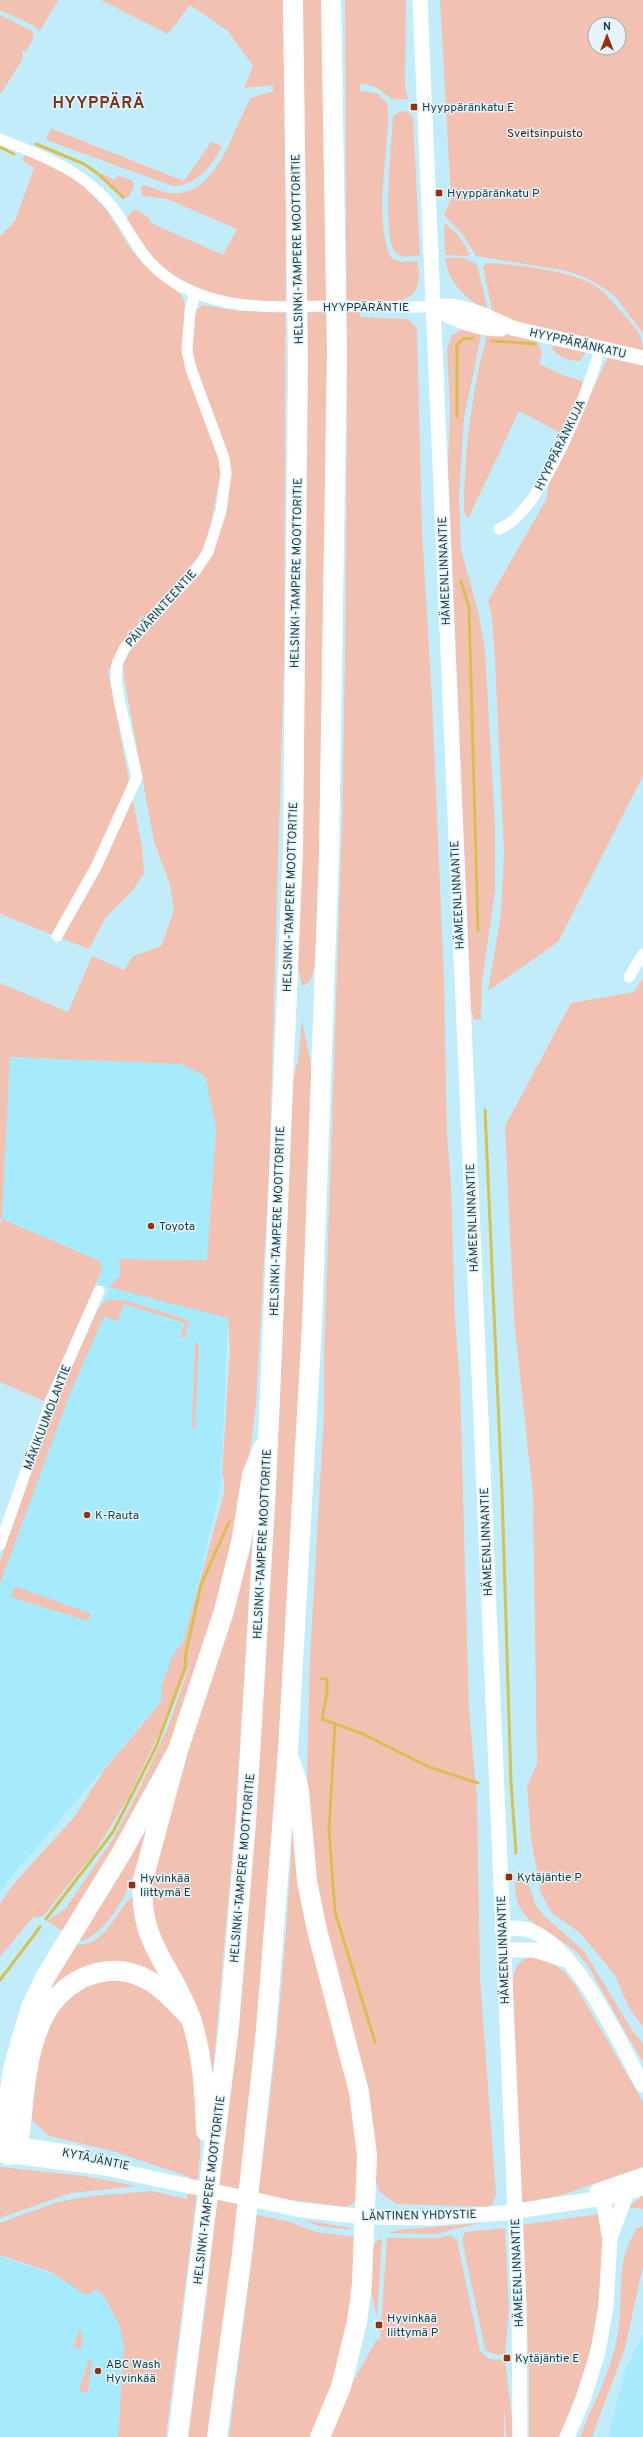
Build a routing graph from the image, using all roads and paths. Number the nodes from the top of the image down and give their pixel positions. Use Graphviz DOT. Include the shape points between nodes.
graph roads {
  1 [pos="293,0"];
  2 [pos="332,0"];
  3 [pos="420,0"];
  4 [pos="0,139"];
  5 [pos="195,293"];
  6 [pos="434,307"];
  7 [pos="601,348"];
  8 [pos="643,358"];
  9 [pos="499,528"];
  10 [pos="57,936"];
  11 [pos="643,954"];
  12 [pos="628,977"];
  13 [pos="99,1291"];
  14 [pos="268,1433"];
  15 [pos="0,1544"];
  16 [pos="178,1750"];
  17 [pos="288,1751"];
  18 [pos="502,1928"];
  19 [pos="502,1950"];
  20 [pos="568,1960"];
  21 [pos="191,2018"];
  22 [pos="643,2085"];
  23 [pos="6,2147"];
  24 [pos="211,2174"];
  25 [pos="643,2175"];
  26 [pos="643,2188"];
  27 [pos="627,2192"];
  28 [pos="603,2198"];
  29 [pos="565,2204"];
  30 [pos="274,2205"];
  31 [pos="365,2217"];
  32 [pos="610,2238"];
  33 [pos="178,2437"];
  34 [pos="217,2437"];
  35 [pos="320,2437"];
  36 [pos="520,2437"];
  37 [pos="567,2437"];
  1 -- 14 [label="highway, HELSINKI-TAMPERE MOOTTORITIE" via="298,368 293,851"];
  2 -- 17 [label="highway" via="337,355 329,854 312,1325"];
  3 -- 6 [label="main road, HÄMEENLINNANTIE"];
  4 -- 5 [label="street, HYYPPÄRÄNTIE" via="62,165 86,181 116,212 134,244 154,267 170,280"];
  5 -- 6 [label="street, HYYPPÄRÄNTIE" via="227,304 274,307"];
  5 -- 10 [label="street, PÄIVÄRINTEENTIE" via="190,312 187,351 191,369 224,458 226,474 221,511 208,552 196,570 125,647 117,664 119,698 137,777 96,867"];
  6 -- 7 [label="main road, HYYPPÄRÄNKATU" via="449,317 486,328 512,328"];
  6 -- 18 [label="main road, HÄMEENLINNANTIE"];
  7 -- 8 [label="main road, HYYPPÄRÄNKATU"];
  7 -- 9 [label="street, HYYPPÄRÄNKUJA" via="587,391 548,475 513,521"];
  11 -- 12 [label="street"];
  13 -- 15 [label="street, MÄKIKUUMOLANTIE" via="50,1403"];
  14 -- 16 [label="highway" via="252,1475 241,1543 224,1611"];
  14 -- 24 [label="highway, HELSINKI-TAMPERE MOOTTORITIE" via="246,1822 229,2026"];
  16 -- 21 [label="highway" via="143,1880 142,1900 145,1925 151,1941"];
  16 -- 23 [label="highway" via="122,1852 46,1976 31,2007 13,2069"];
  17 -- 31 [label="highway" via="299,1790 307,1881 317,1930 358,2086 367,2154"];
  17 -- 34 [label="highway" via="266,2030 242,2254"];
  18 -- 19 [label="main road, HÄMEENLINNANTIE"];
  18 -- 20 [label="main road" via="530,1931 554,1946"];
  19 -- 20 [label="main road" via="534,1950"];
  19 -- 36 [label="main road, HÄMEENLINNANTIE" via="519,2304"];
  20 -- 22 [label="main road" via="582,1978"];
  21 -- 23 [label="highway" via="161,1988 147,1979 122,1970 92,1974 65,1989 46,2014 30,2060"];
  21 -- 24 [label="highway" via="200,2048 205,2083 206,2134"];
  23 -- 30 [label="main road, KYTÄJÄNTIE"];
  24 -- 33 [label="highway, HELSINKI-TAMPERE MOOTTORITIE"];
  25 -- 29 [label="main road, LÄNTINEN YHDYSTIE"];
  26 -- 27 [label="main road, LÄNTINEN YHDYSTIE"];
  27 -- 28 [label="main road, LÄNTINEN YHDYSTIE"];
  27 -- 32 [label="main road"];
  28 -- 29 [label="main road, LÄNTINEN YHDYSTIE"];
  28 -- 32 [label="main road"];
  29 -- 31 [label="main road, LÄNTINEN YHDYSTIE" via="430,2218"];
  30 -- 31 [label="main road, LÄNTINEN YHDYSTIE"];
  31 -- 35 [label="highway" via="362,2284 357,2322 340,2387"];
  32 -- 37 [label="main road" via="606,2306 598,2352"];
}
